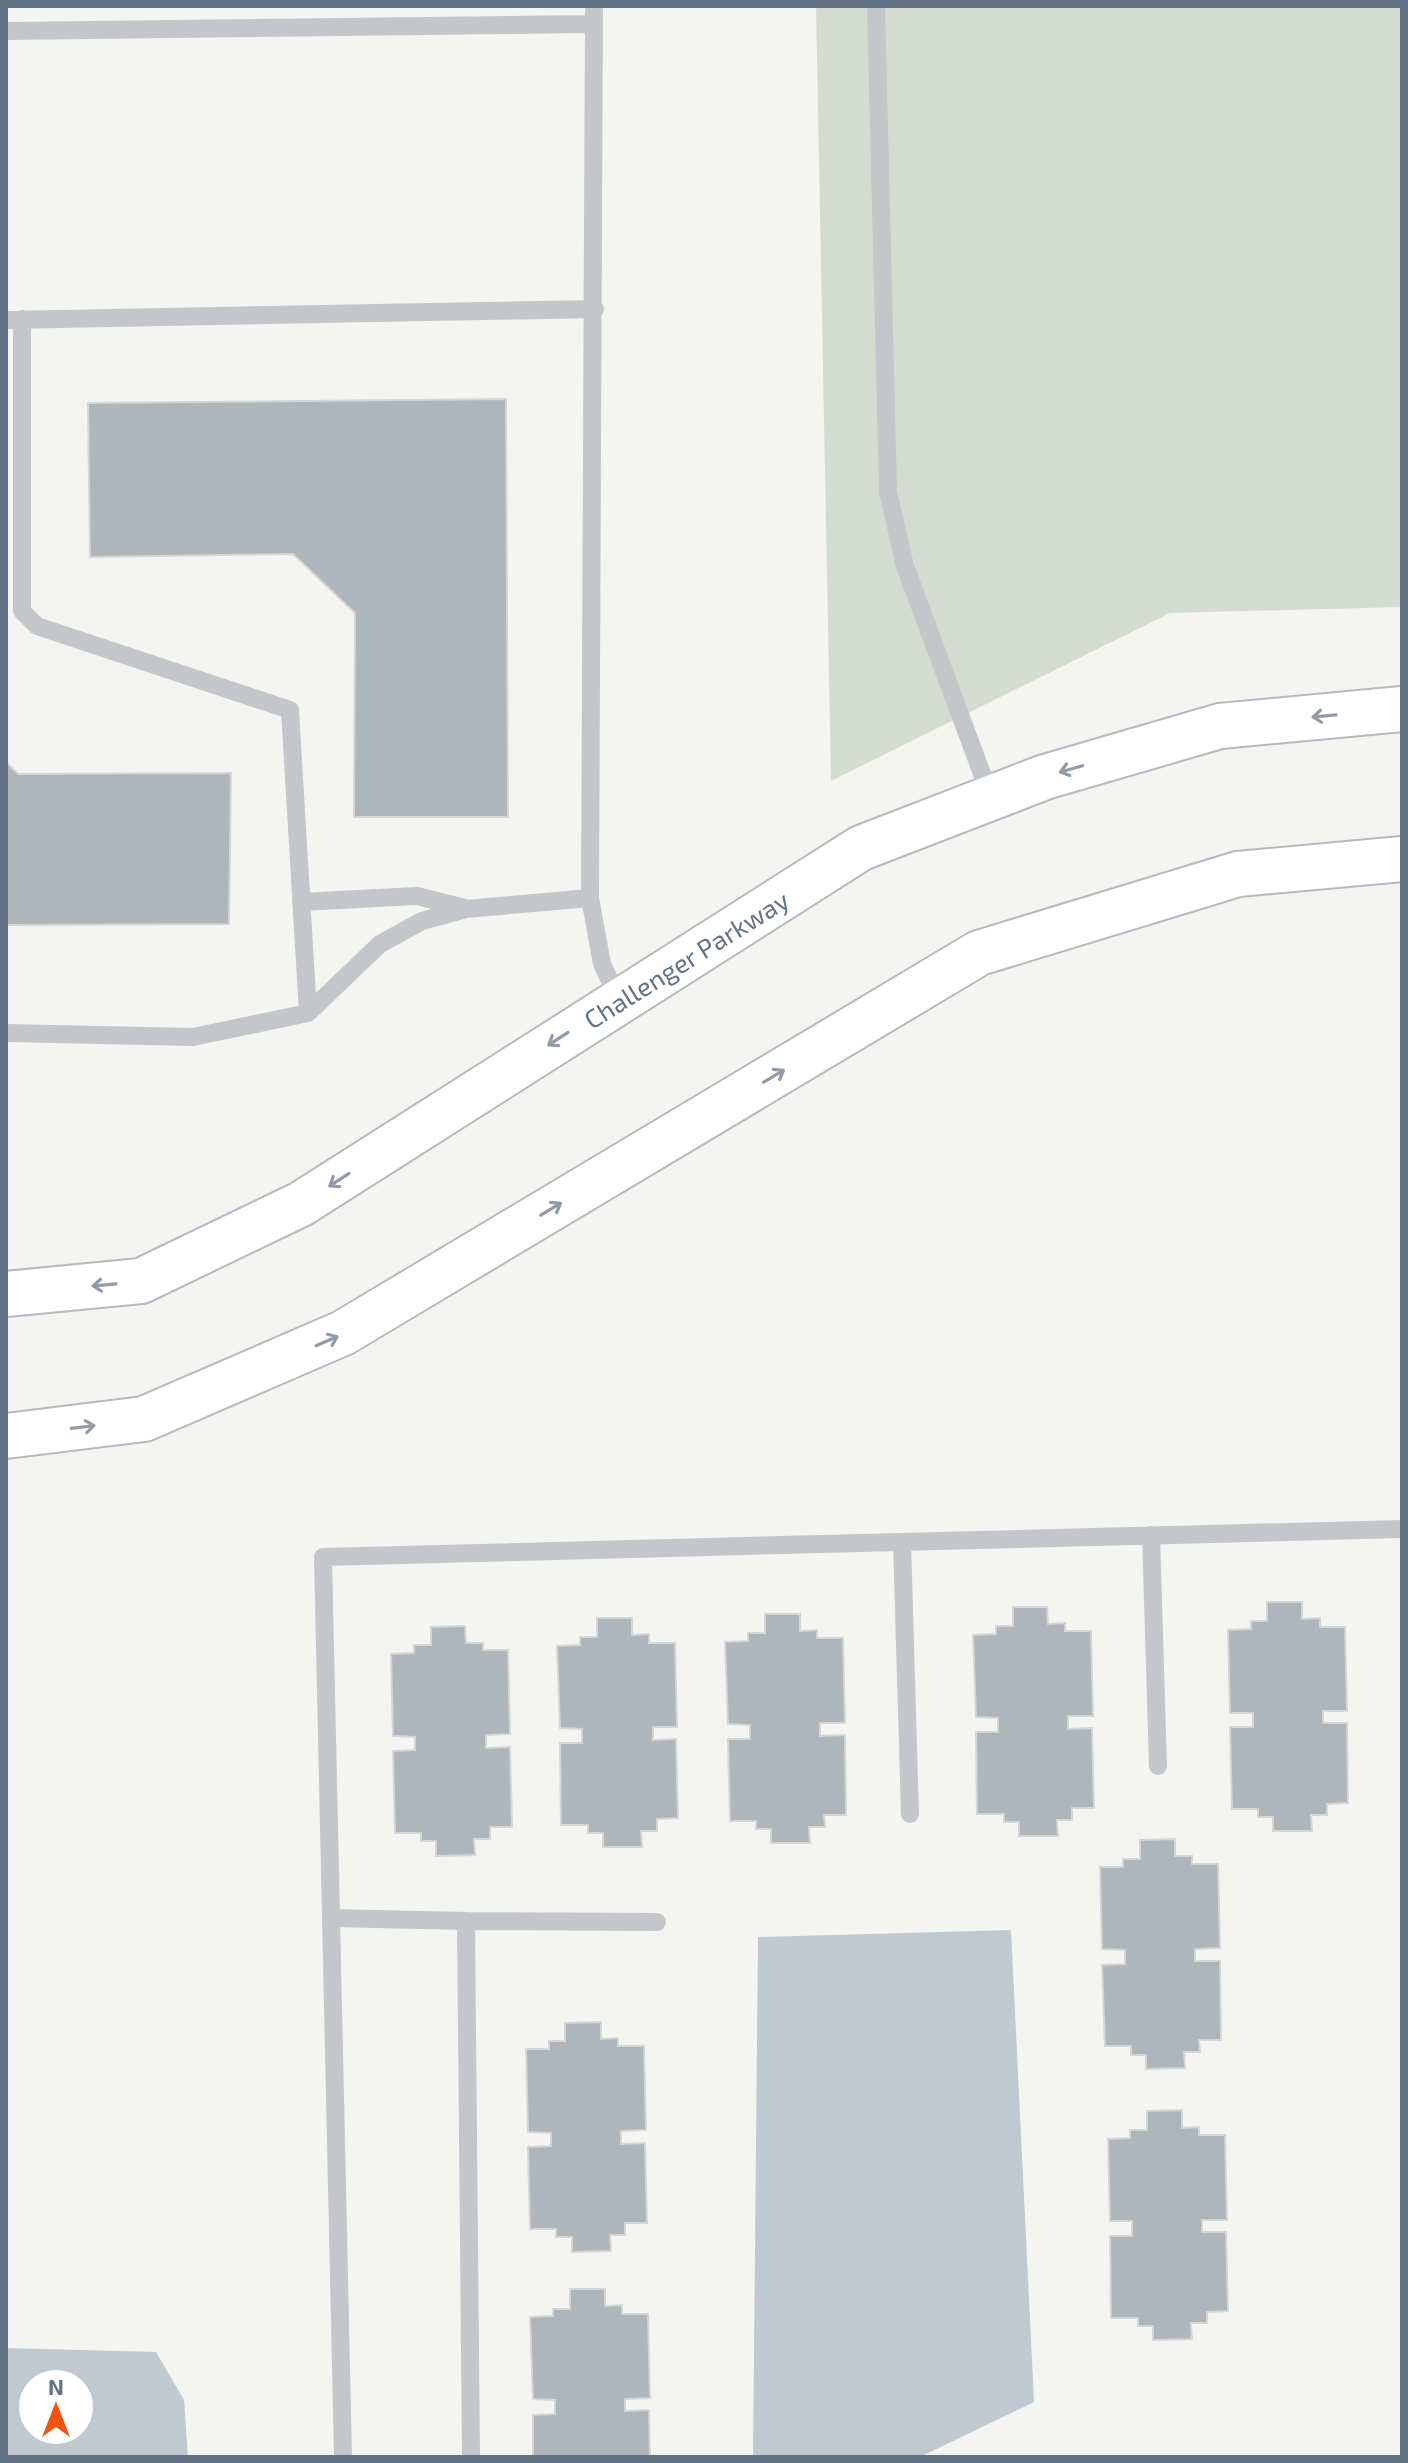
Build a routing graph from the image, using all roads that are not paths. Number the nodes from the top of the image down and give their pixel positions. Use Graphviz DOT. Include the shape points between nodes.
graph roads {
  1 [pos="876,6"];
  2 [pos="594,15"];
  3 [pos="6,31"];
  4 [pos="595,309"];
  5 [pos="14,320"];
  6 [pos="1402,709"];
  7 [pos="991,798"];
  8 [pos="1402,859"];
  9 [pos="590,898"];
  10 [pos="301,902"];
  11 [pos="466,909"];
  12 [pos="619,1000"];
  13 [pos="308,1013"];
  14 [pos="6,1033"];
  15 [pos="6,1294"];
  16 [pos="6,1436"];
  17 [pos="1402,1529"];
  18 [pos="1151,1535"];
  19 [pos="902,1542"];
  20 [pos="1158,1766"];
  21 [pos="910,1814"];
  22 [pos="331,1918"];
  23 [pos="466,1921"];
  24 [pos="657,1922"];
  25 [pos="343,2457"];
  26 [pos="471,2457"];
  1 -- 7 [label="lane" via="888,492 905,566"];
  2 -- 3 [label="lane"];
  2 -- 4 [label="lane"];
  4 -- 5 [label="lane"];
  4 -- 9 [label="lane"];
  5 -- 10 [label="lane" via="22,611 37,626 290,710"];
  6 -- 7 [label="main road, Challenger Parkway, one-way" via="1220,726"];
  7 -- 12 [label="main road, Challenger Parkway" via="861,848"];
  16 -- 8 [label="main road, one-way" via="144,1419 343,1333 979,953 1238,874"];
  9 -- 11 [label="lane"];
  9 -- 12 [label="lane" via="602,964"];
  10 -- 11 [label="lane" via="417,896"];
  10 -- 13 [label="lane"];
  11 -- 13 [label="lane" via="422,921 380,944"];
  12 -- 15 [label="main road, Challenger Parkway, one-way" via="301,1204 141,1281"];
  13 -- 14 [label="lane" via="193,1037"];
  17 -- 18 [label="lane"];
  18 -- 19 [label="lane"];
  18 -- 20 [label="lane"];
  19 -- 21 [label="lane"];
  19 -- 22 [label="lane" via="323,1557"];
  22 -- 23 [label="lane"];
  22 -- 25 [label="lane"];
  23 -- 24 [label="lane"];
  23 -- 26 [label="lane"];
}
